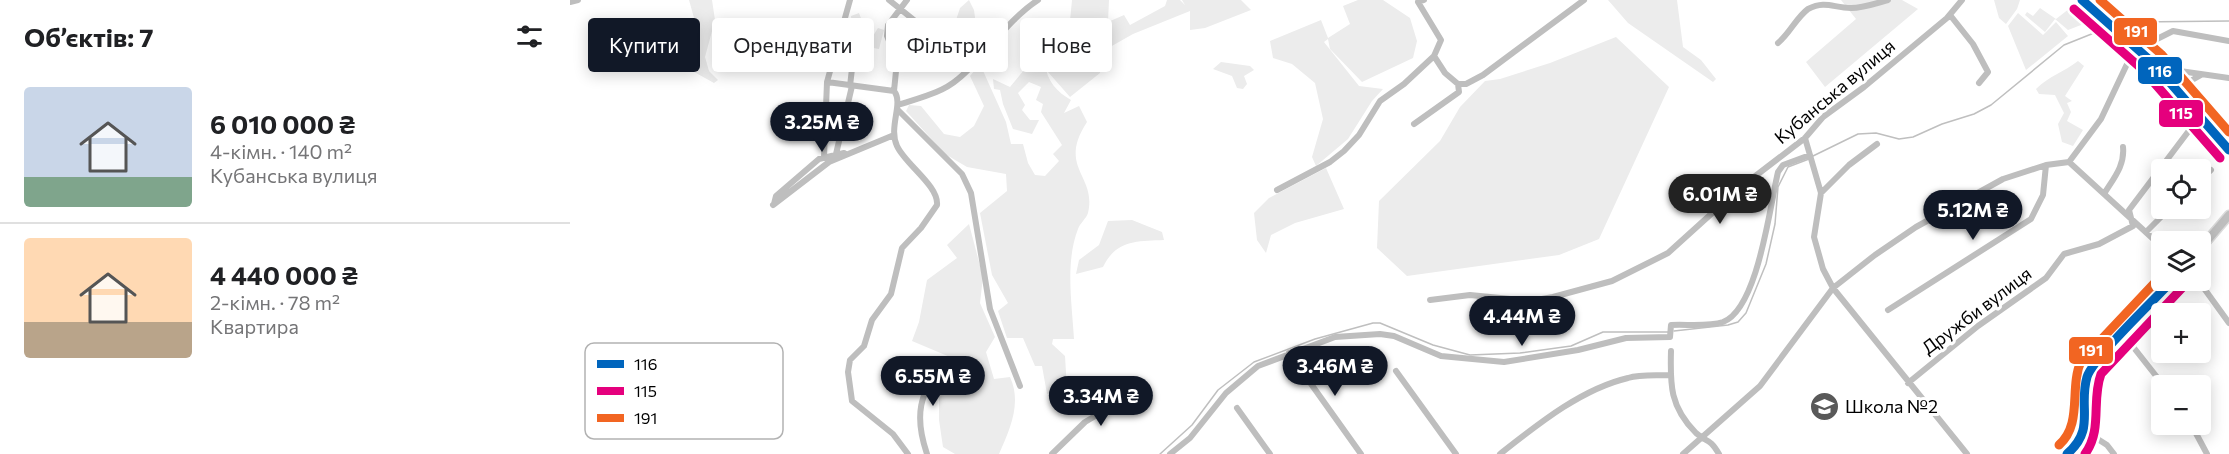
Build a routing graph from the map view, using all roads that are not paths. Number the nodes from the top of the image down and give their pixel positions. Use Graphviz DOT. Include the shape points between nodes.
graph roads {
  1 [pos="578,0"];
  2 [pos="850,0"];
  3 [pos="889,0"];
  4 [pos="907,0"];
  5 [pos="1038,0"];
  6 [pos="1584,0"];
  7 [pos="1888,0"];
  8 [pos="1962,0"];
  9 [pos="2082,0"];
  10 [pos="1419,1"];
  11 [pos="570,2"];
  12 [pos="900,9"];
  13 [pos="1950,15"];
  14 [pos="845,18"];
  15 [pos="911,18"];
  16 [pos="1008,25"];
  17 [pos="2229,41"];
  18 [pos="1778,43"];
  19 [pos="2139,48"];
  20 [pos="1434,56"];
  21 [pos="2159,69"];
  22 [pos="830,72"];
  23 [pos="852,72"];
  24 [pos="965,72"];
  25 [pos="2205,74"];
  26 [pos="2229,78"];
  27 [pos="827,82"];
  28 [pos="1979,83"];
  29 [pos="1458,84"];
  30 [pos="851,86"];
  31 [pos="894,91"];
  32 [pos="2192,106"];
  33 [pos="898,107"];
  34 [pos="2200,116"];
  35 [pos="1414,124"];
  36 [pos="894,135"];
  37 [pos="1805,138"];
  38 [pos="1877,144"];
  39 [pos="2123,147"];
  40 [pos="2229,150"];
  41 [pos="848,153"];
  42 [pos="836,154"];
  43 [pos="1810,155"];
  44 [pos="824,157"];
  45 [pos="2069,162"];
  46 [pos="2046,165"];
  47 [pos="1277,190"];
  48 [pos="1821,193"];
  49 [pos="2104,194"];
  50 [pos="2229,215"];
  51 [pos="2132,218"];
  52 [pos="2159,219"];
  53 [pos="2146,232"];
  54 [pos="2211,236"];
  55 [pos="2151,237"];
  56 [pos="1833,288"];
  57 [pos="2163,291"];
  58 [pos="2206,291"];
  59 [pos="1430,300"];
  60 [pos="1888,310"];
  61 [pos="2229,323"];
  62 [pos="2123,334"];
  63 [pos="1671,351"];
  64 [pos="1290,353"];
  65 [pos="944,362"];
  66 [pos="1396,371"];
  67 [pos="1670,375"];
  68 [pos="2155,375"];
  69 [pos="1908,383"];
  70 [pos="1020,386"];
  71 [pos="1142,389"];
  72 [pos="1237,408"];
  73 [pos="2085,431"];
  74 [pos="2197,435"];
  75 [pos="1703,437"];
  76 [pos="908,454"];
  77 [pos="927,454"];
  78 [pos="1052,454"];
  79 [pos="1170,454"];
  80 [pos="1269,454"];
  81 [pos="1361,454"];
  82 [pos="1456,454"];
  83 [pos="1500,454"];
  84 [pos="1683,454"];
  85 [pos="1719,454"];
  86 [pos="1967,454"];
  87 [pos="2067,454"];
  88 [pos="2114,454"];
  89 [pos="2207,454"];
  1 -- 11 [label="street"];
  2 -- 14 [label="street"];
  3 -- 12 [label="street"];
  4 -- 12 [label="street"];
  5 -- 16 [label="street"];
  6 -- 29 [label="street" via="1482,75"];
  7 -- 18 [label="street" via="1852,8 1819,2 1807,9"];
  8 -- 13 [label="street, Кубанська вулиця"];
  9 -- 19 [label="main road"];
  10 -- 20 [label="street" via="1441,40"];
  12 -- 15 [label="street"];
  12 -- 31 [label="street" via="888,25 887,36 897,61"];
  13 -- 28 [label="street" via="1973,44 1988,72"];
  13 -- 37 [label="street, Кубанська вулиця" via="1823,117"];
  17 -- 19 [label="street" via="2173,31"];
  19 -- 21 [label="main road"];
  19 -- 45 [label="street" via="2128,62 2101,119"];
  20 -- 29 [label="street"];
  20 -- 47 [label="street" via="1380,101 1344,152"];
  21 -- 25 [label="street"];
  21 -- 32 [label="main road"];
  22 -- 27 [label="street"];
  23 -- 30 [label="street"];
  24 -- 33 [label="street" via="938,92"];
  25 -- 26 [label="street"];
  25 -- 32 [label="street" via="2186,84"];
  27 -- 30 [label="street"];
  27 -- 44 [label="street"];
  29 -- 35 [label="street" via="1459,92"];
  30 -- 31 [label="street"];
  30 -- 42 [label="street"];
  31 -- 33 [label="street"];
  32 -- 34 [label="main road"];
  33 -- 36 [label="street"];
  33 -- 70 [label="street" via="962,174 971,193 990,309"];
  34 -- 40 [label="main road"];
  34 -- 51 [label="street, Дружби вулиця" via="2129,210"];
  36 -- 41 [label="street"];
  36 -- 76 [label="street" via="897,147 935,193 937,205 902,248 891,294 875,315 867,342 850,360 848,372 852,401 892,434"];
  37 -- 43 [label="street"];
  37 -- 59 [label="street, Кубанська вулиця" via="1741,187 1668,253 1612,281 1531,301 1470,295"];
  38 -- 48 [label="street"];
  39 -- 49 [label="street" via="2118,171"];
  41 -- 42 [label="street"];
  41 -- 44 [label="street" via="829,162 773,205 776,196"];
  42 -- 44 [label="street"];
  43 -- 48 [label="street"];
  43 -- 64 [label="street" via="1783,165 1778,172 1767,234 1751,281 1735,314 1722,322 1671,325 1670,337 1626,338 1504,362 1442,356 1380,334 1335,337"];
  45 -- 46 [label="street"];
  45 -- 49 [label="street"];
  46 -- 56 [label="street" via="1994,183 1916,226"];
  46 -- 60 [label="street" via="2043,195 2031,219"];
  48 -- 56 [label="street" via="1814,237"];
  49 -- 51 [label="street"];
  50 -- 54 [label="main road"];
  51 -- 53 [label="street"];
  51 -- 69 [label="street, Дружби вулиця" via="2133,226 2115,238 2064,254 2046,278"];
  52 -- 53 [label="street"];
  53 -- 55 [label="street"];
  56 -- 69 [label="street"];
  56 -- 75 [label="street" via="1760,386"];
  57 -- 62 [label="main road"];
  58 -- 61 [label="street"];
  62 -- 68 [label="street"];
  62 -- 73 [label="main road" via="2088,372"];
  63 -- 67 [label="street"];
  64 -- 79 [label="street" via="1258,366 1226,393 1190,438"];
  64 -- 81 [label="street"];
  65 -- 77 [label="street" via="921,402"];
  66 -- 82 [label="street"];
  67 -- 75 [label="street" via="1678,411"];
  67 -- 83 [label="street" via="1629,377 1600,388 1527,432"];
  69 -- 86 [label="street"];
  71 -- 78 [label="street" via="1085,422"];
  72 -- 80 [label="street"];
  73 -- 87 [label="main road" via="2079,444"];
  73 -- 88 [label="street"];
  74 -- 89 [label="street"];
  75 -- 84 [label="street"];
  75 -- 85 [label="street" via="1712,441"];
}
